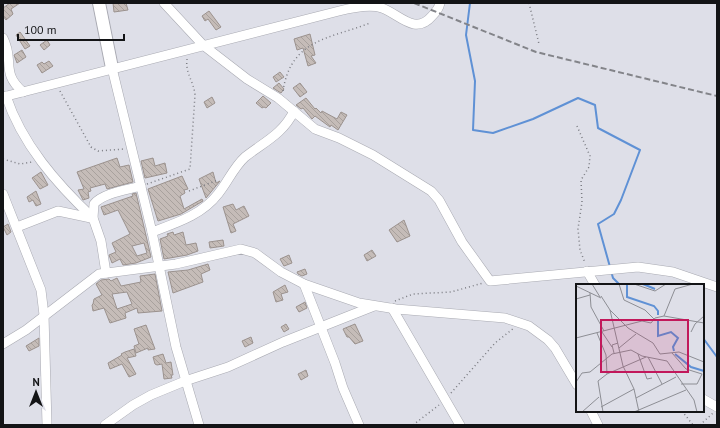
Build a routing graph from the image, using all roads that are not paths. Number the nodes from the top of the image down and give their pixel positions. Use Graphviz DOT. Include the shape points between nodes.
graph roads {
  1 [pos="99,3"];
  2 [pos="164,3"];
  3 [pos="440,3"];
  4 [pos="3,38"];
  5 [pos="203,45"];
  6 [pos="112,68"];
  7 [pos="24,92"];
  8 [pos="4,96"];
  9 [pos="294,111"];
  10 [pos="141,186"];
  11 [pos="3,194"];
  12 [pos="93,218"];
  13 [pos="17,227"];
  14 [pos="152,232"];
  15 [pos="159,266"];
  16 [pos="587,270"];
  17 [pos="106,273"];
  18 [pos="304,284"];
  19 [pos="594,284"];
  20 [pos="717,288"];
  21 [pos="374,306"];
  22 [pos="388,308"];
  23 [pos="44,315"];
  24 [pos="321,328"];
  25 [pos="3,344"];
  26 [pos="185,381"];
  27 [pos="576,383"];
  28 [pos="704,400"];
  29 [pos="717,408"];
  30 [pos="592,412"];
  31 [pos="47,425"];
  32 [pos="104,425"];
  33 [pos="200,425"];
  34 [pos="359,425"];
  35 [pos="460,425"];
  36 [pos="598,425"];
  1 -- 6 [label="street"];
  2 -- 5 [label="street"];
  3 -- 5 [label="street" via="430,18 418,24 408,23 382,8 355,8"];
  4 -- 7 [label="street" via="8,50 10,77"];
  5 -- 6 [label="street"];
  5 -- 9 [label="street"];
  6 -- 7 [label="street"];
  6 -- 10 [label="street"];
  7 -- 8 [label="street"];
  8 -- 12 [label="street" via="17,124 42,162 56,181"];
  9 -- 14 [label="street" via="285,127 245,157 206,208 176,224"];
  9 -- 16 [label="street" via="315,129 373,155 431,191 439,200 462,242 490,281"];
  10 -- 12 [label="street" via="98,200 93,206"];
  10 -- 14 [label="street"];
  11 -- 13 [label="street"];
  12 -- 13 [label="street" via="58,211"];
  12 -- 17 [label="street" via="101,241"];
  13 -- 23 [label="street" via="41,290"];
  14 -- 15 [label="street"];
  15 -- 17 [label="street"];
  15 -- 18 [label="street" via="234,249 247,250"];
  15 -- 26 [label="street"];
  16 -- 19 [label="street"];
  16 -- 20 [label="street" via="648,267"];
  17 -- 23 [label="street" via="93,277"];
  18 -- 21 [label="street" via="344,299"];
  18 -- 24 [label="street"];
  21 -- 22 [label="street"];
  21 -- 24 [label="street"];
  22 -- 27 [label="street" via="505,318 522,323 552,344"];
  22 -- 35 [label="street"];
  23 -- 25 [label="street"];
  23 -- 31 [label="street"];
  24 -- 26 [label="street" via="228,367"];
  24 -- 34 [label="street"];
  26 -- 32 [label="street" via="142,400"];
  26 -- 33 [label="street"];
  28 -- 29 [label="street"];
  30 -- 36 [label="street"];
}
